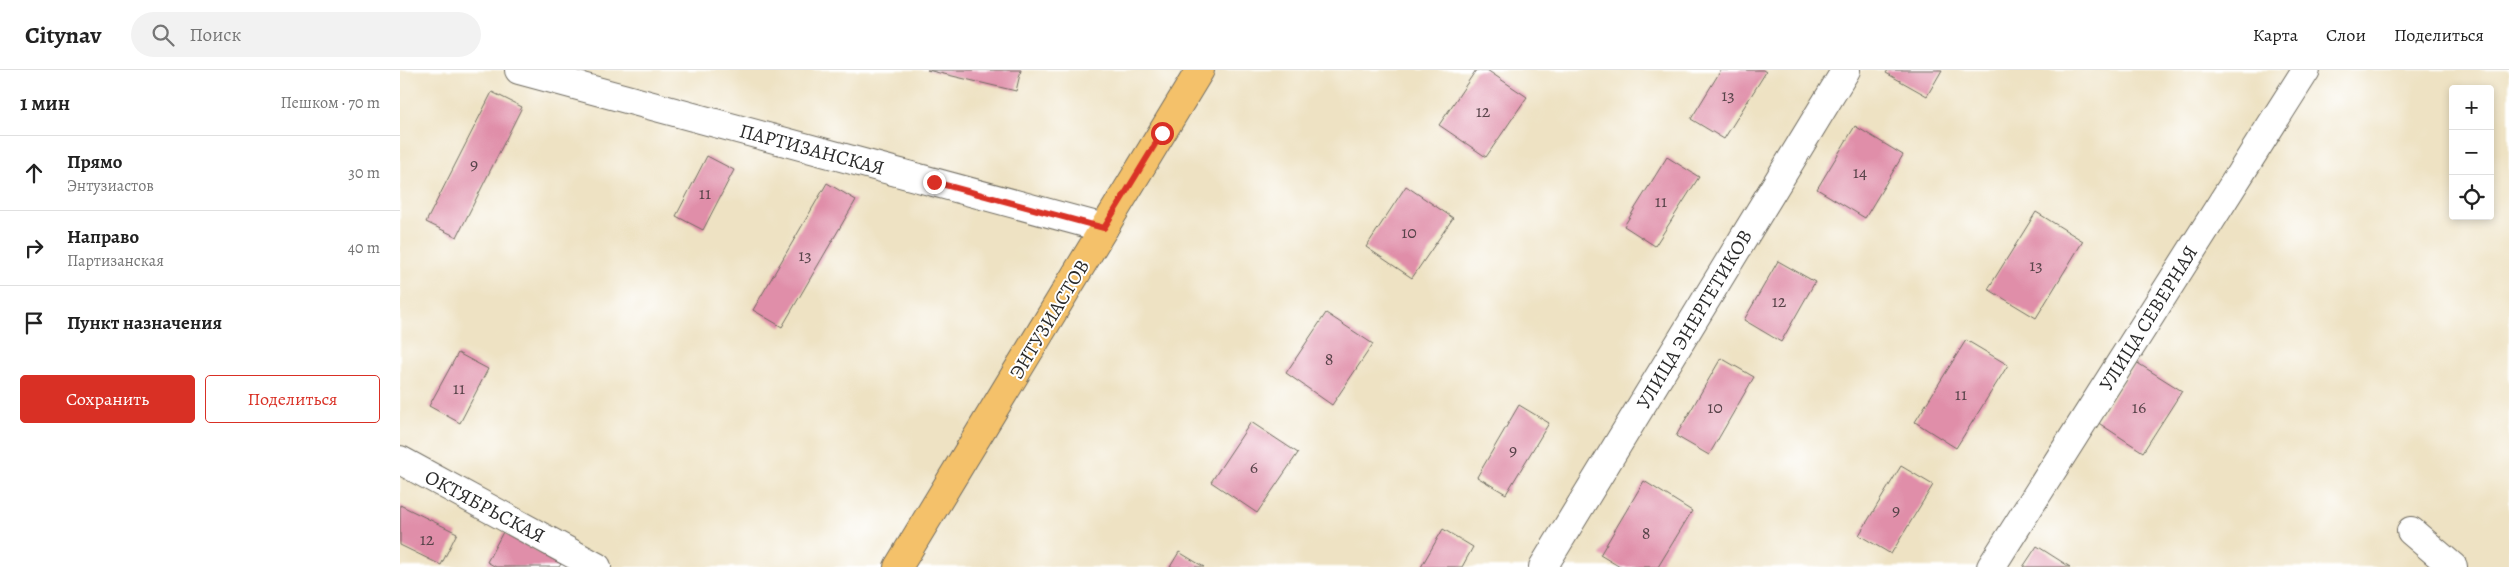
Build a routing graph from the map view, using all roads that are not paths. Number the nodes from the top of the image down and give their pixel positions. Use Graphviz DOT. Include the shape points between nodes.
graph roads {
  1 [pos="519,70"];
  2 [pos="1200,70"];
  3 [pos="1846,70"];
  4 [pos="2306,70"];
  5 [pos="1104,228"];
  6 [pos="400,460"];
  7 [pos="2412,531"];
  8 [pos="597,567"];
  9 [pos="898,567"];
  10 [pos="1543,567"];
  11 [pos="1991,567"];
  12 [pos="2453,567"];
  1 -- 5 [label="street, ПАРТИЗАНСКАЯ"];
  2 -- 5 [label="main road, ЭНТУЗИАСТОВ"];
  3 -- 10 [label="street, УЛИЦА ЭНЕРГЕТИКОВ"];
  4 -- 11 [label="street, УЛИЦА СЕВЕРНАЯ"];
  5 -- 9 [label="main road, ЭНТУЗИАСТОВ"];
  6 -- 8 [label="street, ОКТЯБРЬСКАЯ"];
  7 -- 12 [label="street"];
}
